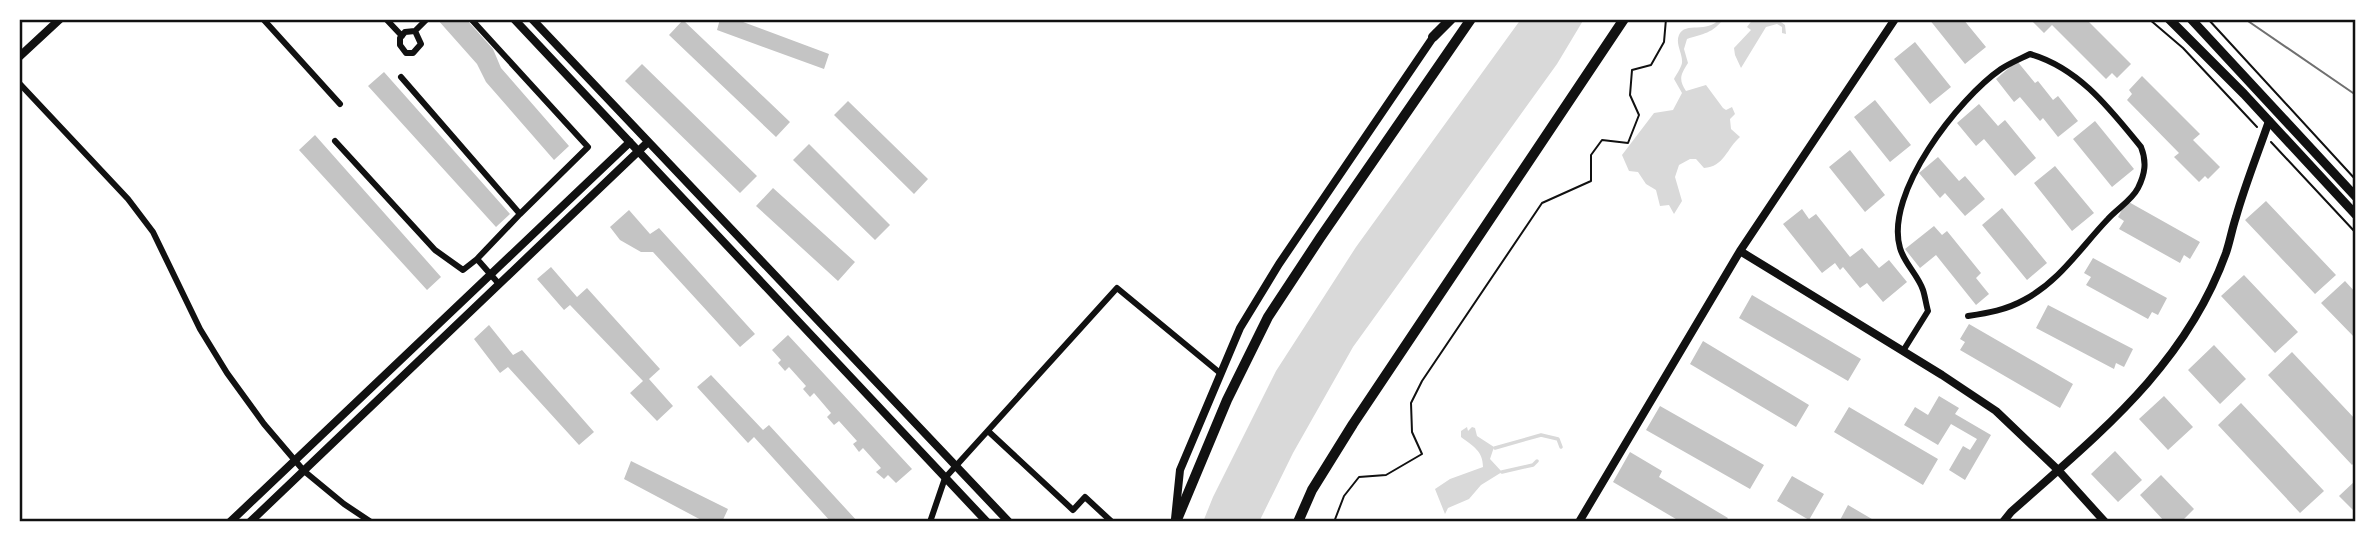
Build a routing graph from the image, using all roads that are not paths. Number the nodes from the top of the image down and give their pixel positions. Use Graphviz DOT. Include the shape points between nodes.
graph roads {
  1 [pos="60,19"];
  2 [pos="263,19"];
  3 [pos="386,19"];
  4 [pos="427,19"];
  5 [pos="471,19"];
  6 [pos="514,19"];
  7 [pos="531,19"];
  8 [pos="1448,19"];
  9 [pos="1471,19"];
  10 [pos="1624,19"];
  11 [pos="1895,19"];
  12 [pos="2169,19"];
  13 [pos="2191,19"];
  14 [pos="415,31"];
  15 [pos="402,36"];
  16 [pos="1433,37"];
  17 [pos="19,57"];
  18 [pos="401,77"];
  19 [pos="19,83"];
  20 [pos="340,104"];
  21 [pos="2269,121"];
  22 [pos="639,133"];
  23 [pos="335,141"];
  24 [pos="629,142"];
  25 [pos="648,142"];
  26 [pos="638,152"];
  27 [pos="2356,197"];
  28 [pos="520,214"];
  29 [pos="2356,215"];
  30 [pos="1740,251"];
  31 [pos="477,259"];
  32 [pos="491,274"];
  33 [pos="499,284"];
  34 [pos="1968,316"];
  35 [pos="1903,351"];
  36 [pos="1220,373"];
  37 [pos="988,430"];
  38 [pos="295,461"];
  39 [pos="957,466"];
  40 [pos="2058,470"];
  41 [pos="304,471"];
  42 [pos="946,478"];
  43 [pos="230,522"];
  44 [pos="250,522"];
  45 [pos="371,522"];
  46 [pos="930,522"];
  47 [pos="987,522"];
  48 [pos="1009,522"];
  49 [pos="1112,522"];
  50 [pos="1175,522"];
  51 [pos="1298,522"];
  52 [pos="1579,522"];
  53 [pos="2003,522"];
  54 [pos="2105,522"];
  1 -- 17 [label="street"];
  2 -- 20 [label="street"];
  3 -- 15 [label="street"];
  4 -- 14 [label="street"];
  5 -- 28 [label="street" via="588,146"];
  6 -- 24 [label="street"];
  7 -- 22 [label="street"];
  8 -- 16 [label="highway"];
  9 -- 50 [label="highway" via="1268,317"];
  10 -- 51 [label="highway" via="1353,424"];
  11 -- 30 [label="street"];
  12 -- 21 [label="main road"];
  13 -- 27 [label="main road"];
  14 -- 15 [label="street"];
  14 -- 15 [label="street" via="421,44 413,53 406,53 400,45"];
  16 -- 36 [label="street" via="1279,264 1240,328"];
  18 -- 28 [label="street"];
  19 -- 38 [label="street" via="153,232 220,362"];
  21 -- 29 [label="main road"];
  21 -- 40 [label="street" via="2226,254 2181,341 2150,383"];
  22 -- 24 [label="street"];
  22 -- 25 [label="street"];
  23 -- 31 [label="street" via="435,250 463,270"];
  24 -- 26 [label="street"];
  24 -- 32 [label="street"];
  25 -- 26 [label="street"];
  25 -- 39 [label="street"];
  26 -- 33 [label="street"];
  26 -- 42 [label="street"];
  28 -- 31 [label="street"];
  30 -- 35 [label="street"];
  30 -- 52 [label="street"];
  31 -- 32 [label="street"];
  32 -- 33 [label="street"];
  32 -- 38 [label="street"];
  33 -- 41 [label="street"];
  34 -- 35 [label="street" via="1999,311 2026,299 2060,275 2136,191 2145,170 2141,147 2090,89 2068,71 2030,54 2001,69 1965,102 1940,131 1909,183 1900,213 1900,248 1923,289 1928,311"];
  35 -- 40 [label="street" via="1996,411"];
  36 -- 37 [label="street" via="1117,288"];
  36 -- 50 [label="street" via="1180,470"];
  37 -- 39 [label="street"];
  37 -- 49 [label="street" via="1073,510 1085,497"];
  38 -- 41 [label="street"];
  38 -- 43 [label="street"];
  39 -- 42 [label="street"];
  39 -- 48 [label="street"];
  40 -- 53 [label="street"];
  40 -- 54 [label="street"];
  41 -- 44 [label="street"];
  41 -- 45 [label="street"];
  42 -- 46 [label="street"];
  42 -- 47 [label="street"];
}
